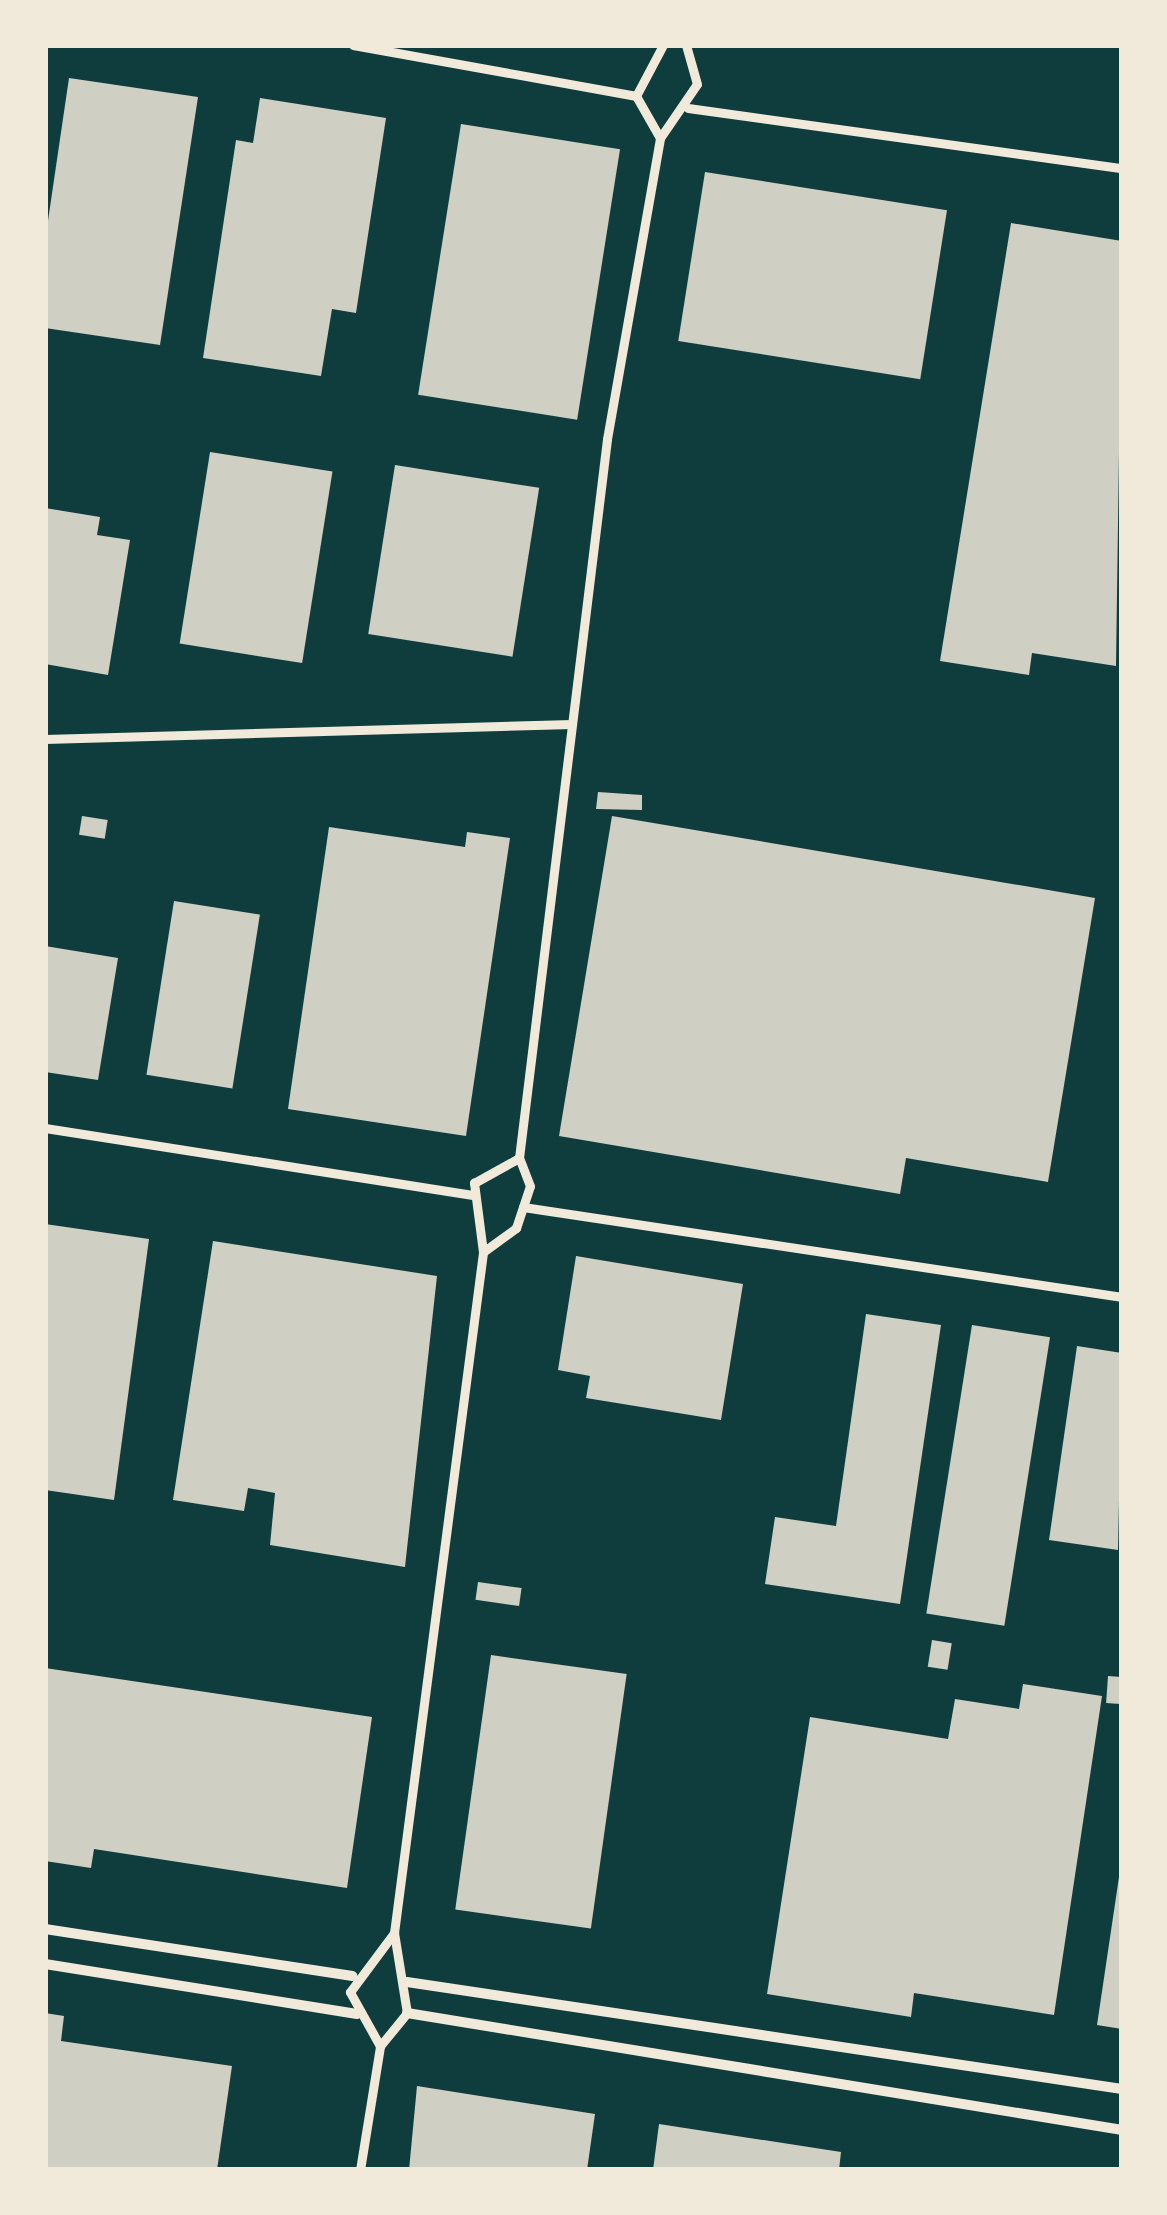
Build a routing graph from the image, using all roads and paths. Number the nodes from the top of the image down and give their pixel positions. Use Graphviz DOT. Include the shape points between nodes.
graph roads {
  1 [pos="353,45"];
  2 [pos="662,45"];
  3 [pos="686,45"];
  4 [pos="637,96"];
  5 [pos="688,108"];
  6 [pos="660,138"];
  7 [pos="1122,168"];
  8 [pos="572,724"];
  9 [pos="45,740"];
  10 [pos="45,1128"];
  11 [pos="519,1158"];
  12 [pos="473,1195"];
  13 [pos="523,1207"];
  14 [pos="483,1252"];
  15 [pos="1122,1298"];
  16 [pos="45,1929"];
  17 [pos="394,1933"];
  18 [pos="45,1964"];
  19 [pos="352,1976"];
  20 [pos="406,1982"];
  21 [pos="407,2013"];
  22 [pos="357,2014"];
  23 [pos="380,2046"];
  24 [pos="1122,2089"];
  25 [pos="1122,2130"];
  26 [pos="360,2170"];
  1 -- 4 [label="street"];
  2 -- 4 [label="street"];
  3 -- 5 [label="street" via="697,84"];
  4 -- 6 [label="street"];
  5 -- 6 [label="street"];
  5 -- 7 [label="street"];
  6 -- 8 [label="street"];
  8 -- 9 [label="street"];
  8 -- 11 [label="street"];
  10 -- 12 [label="street"];
  11 -- 12 [label="street" via="490,1168"];
  11 -- 13 [label="street" via="530,1186"];
  12 -- 14 [label="street"];
  13 -- 14 [label="street" via="516,1228"];
  13 -- 15 [label="street"];
  14 -- 17 [label="street"];
  16 -- 19 [label="street"];
  17 -- 19 [label="street"];
  17 -- 20 [label="street"];
  18 -- 22 [label="street"];
  19 -- 22 [label="street"];
  20 -- 21 [label="street"];
  20 -- 24 [label="street"];
  21 -- 23 [label="street"];
  21 -- 25 [label="street"];
  22 -- 23 [label="street"];
  23 -- 26 [label="street"];
}
